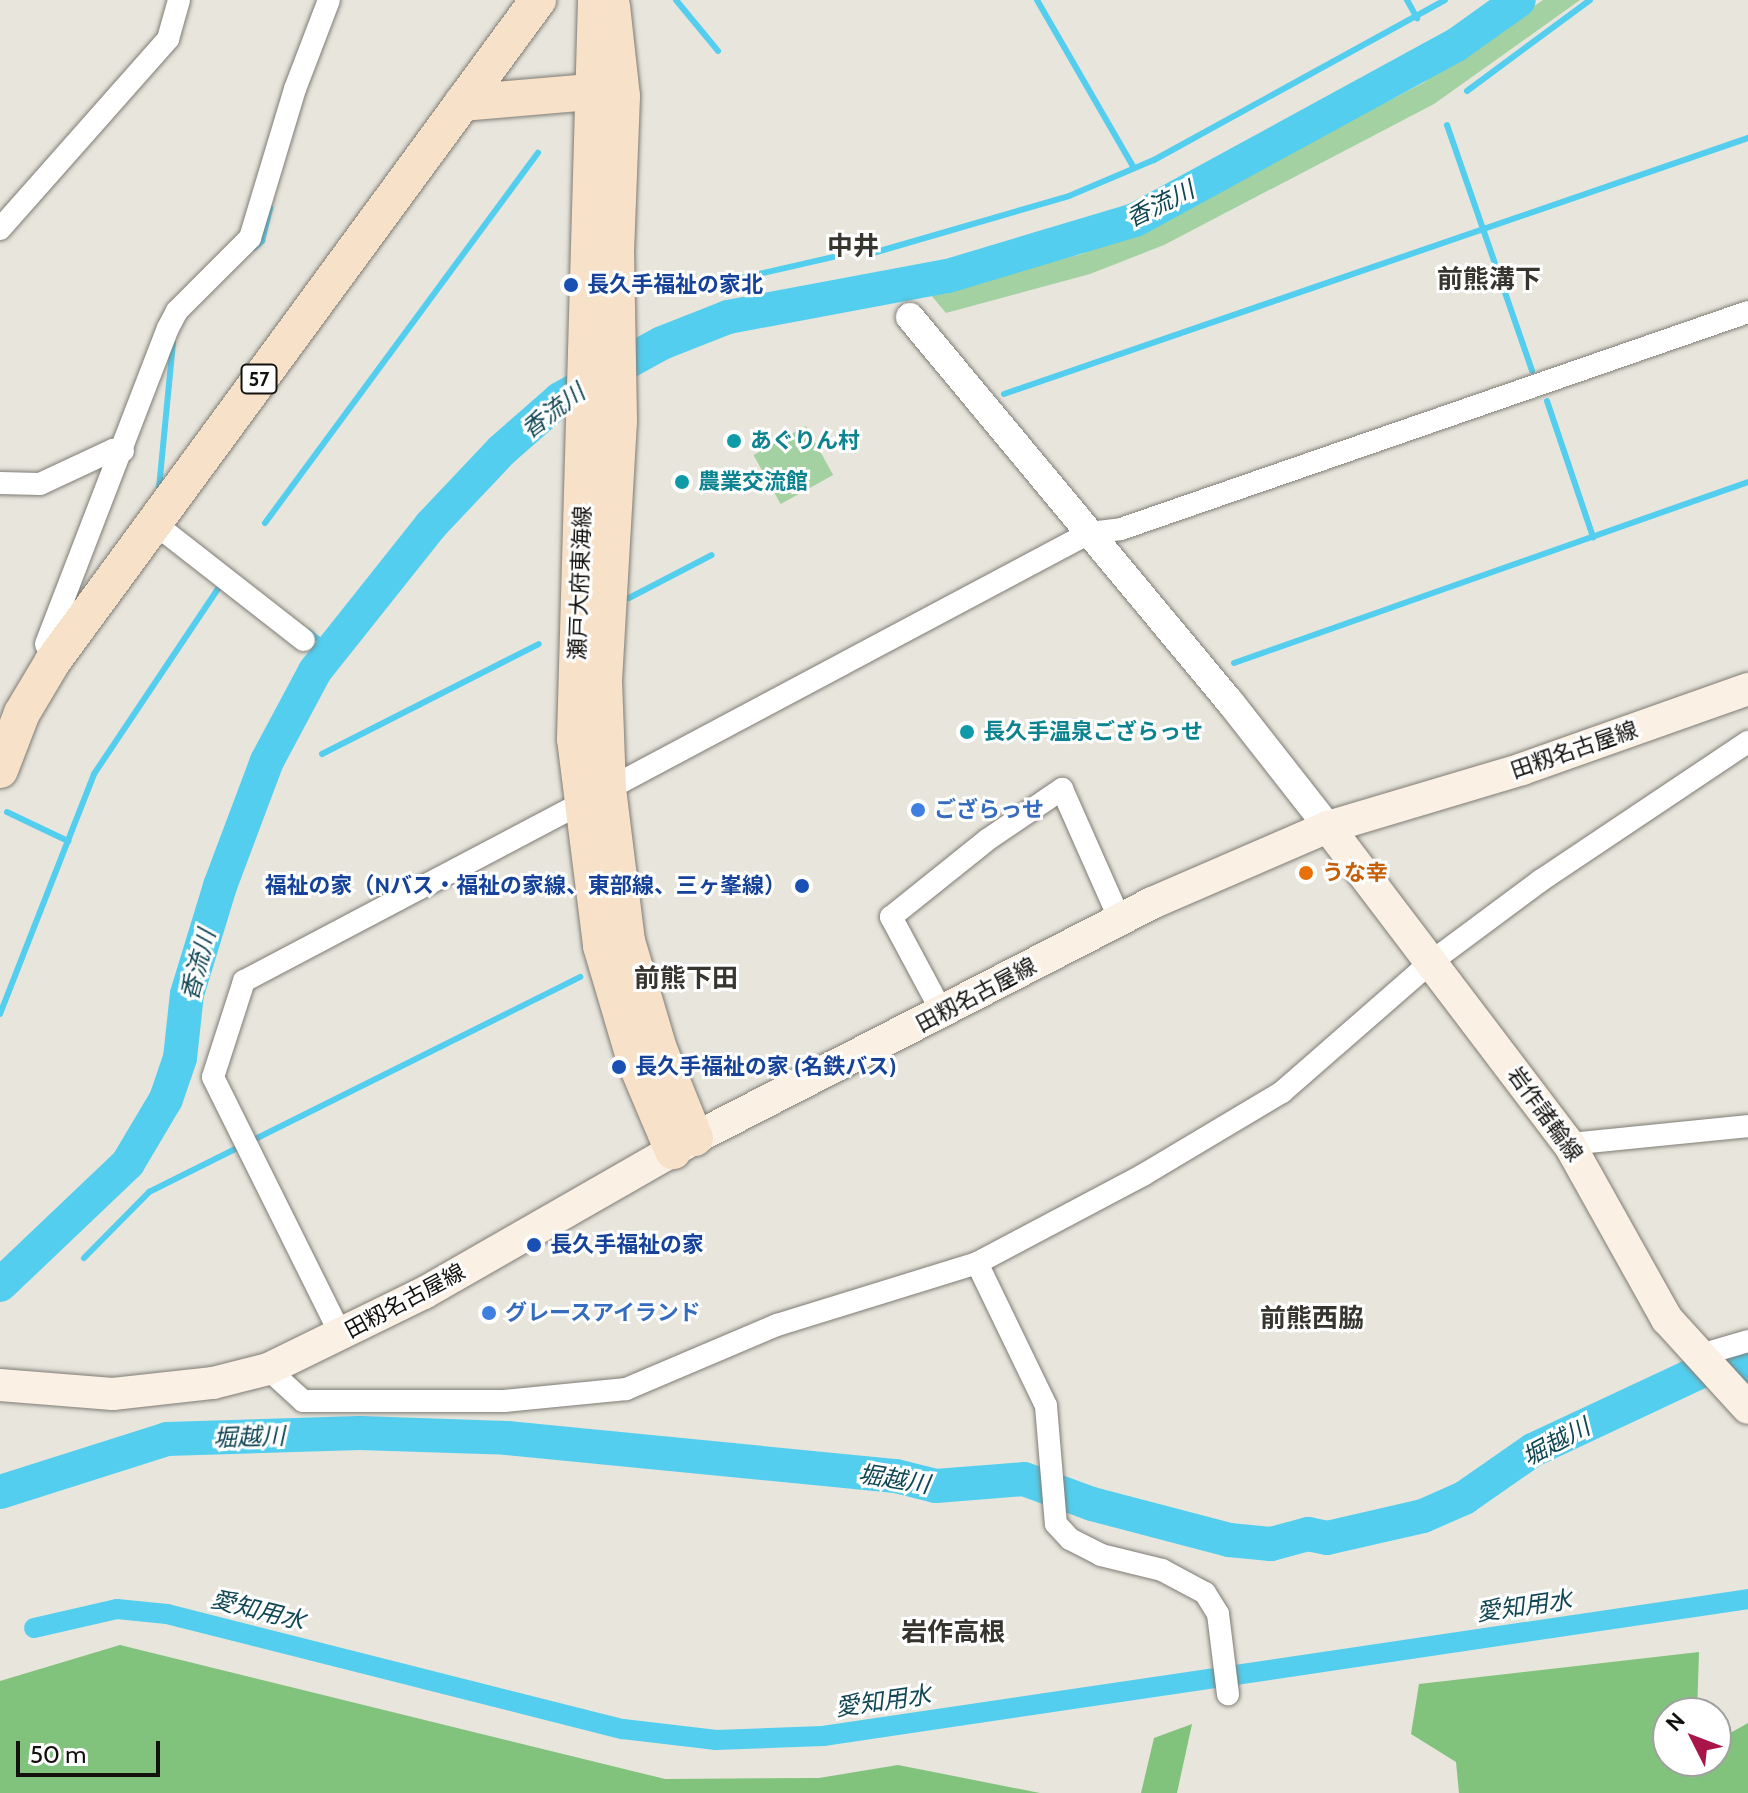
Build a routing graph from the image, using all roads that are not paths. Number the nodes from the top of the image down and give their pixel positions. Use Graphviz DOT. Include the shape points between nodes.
graph roads {
  1 [pos="179,0"];
  2 [pos="329,0"];
  3 [pos="538,0"];
  4 [pos="596,0"];
  5 [pos="612,0"];
  6 [pos="590,92"];
  7 [pos="462,103"];
  8 [pos="0,229"];
  9 [pos="1748,312"];
  10 [pos="910,317"];
  11 [pos="602,339"];
  12 [pos="123,451"];
  13 [pos="0,483"];
  14 [pos="154,523"];
  15 [pos="1089,533"];
  16 [pos="304,640"];
  17 [pos="53,661"];
  18 [pos="1748,689"];
  19 [pos="1748,742"];
  20 [pos="0,770"];
  21 [pos="594,796"];
  22 [pos="1328,827"];
  23 [pos="1120,920"];
  24 [pos="1431,962"];
  25 [pos="942,1012"];
  26 [pos="1748,1126"];
  27 [pos="684,1144"];
  28 [pos="1569,1144"];
  29 [pos="977,1263"];
  30 [pos="341,1335"];
  31 [pos="1748,1341"];
  32 [pos="1697,1356"];
  33 [pos="268,1369"];
  34 [pos="0,1385"];
  35 [pos="1739,1400"];
  36 [pos="1228,1694"];
  1 -- 8 [label="street" via="168,39"];
  2 -- 12 [label="street" via="295,89 250,238 177,311"];
  3 -- 7 [label="main road, 57"];
  4 -- 6 [label="main road, 瀬戸大府東海線"];
  5 -- 11 [label="main road, 瀬戸大府東海線" via="622,96"];
  6 -- 7 [label="main road"];
  6 -- 11 [label="main road, 瀬戸大府東海線"];
  7 -- 14 [label="main road, 57"];
  9 -- 15 [label="street" via="1121,529"];
  10 -- 15 [label="street"];
  11 -- 21 [label="main road, 瀬戸大府東海線" via="618,390"];
  11 -- 21 [label="main road, 瀬戸大府東海線" via="587,414 575,739"];
  12 -- 13 [label="street" via="113,450 40,484"];
  12 -- 17 [label="street" via="46,644"];
  14 -- 16 [label="street"];
  14 -- 17 [label="main road, 57"];
  15 -- 21 [label="street"];
  15 -- 22 [label="street"];
  17 -- 20 [label="main road, 57" via="22,713"];
  18 -- 22 [label="main road, 田籾名古屋線" via="1522,769"];
  19 -- 24 [label="street" via="1540,881"];
  21 -- 27 [label="main road, 瀬戸大府東海線" via="627,941"];
  21 -- 30 [label="street" via="244,981 213,1077"];
  22 -- 23 [label="main road, 田籾名古屋線"];
  22 -- 24 [label="main road, 岩作諸輪線"];
  23 -- 25 [label="main road, 田籾名古屋線"];
  23 -- 25 [label="street" via="1062,789 987,840 891,917"];
  24 -- 28 [label="main road, 岩作諸輪線"];
  24 -- 29 [label="street" via="1282,1092 1143,1175"];
  25 -- 27 [label="main road, 田籾名古屋線"];
  26 -- 28 [label="street"];
  27 -- 30 [label="main road, 田籾名古屋線"];
  28 -- 32 [label="main road, 岩作諸輪線" via="1667,1319"];
  29 -- 33 [label="street" via="777,1325 626,1389 504,1401 303,1401"];
  29 -- 36 [label="street" via="1046,1406 1056,1524 1070,1539 1101,1555 1162,1570 1205,1593 1218,1614"];
  30 -- 33 [label="main road, 田籾名古屋線"];
  31 -- 32 [label="street"];
  32 -- 35 [label="main road, 岩作諸輪線"];
  33 -- 34 [label="main road, 田籾名古屋線" via="213,1383 113,1394"];
}
